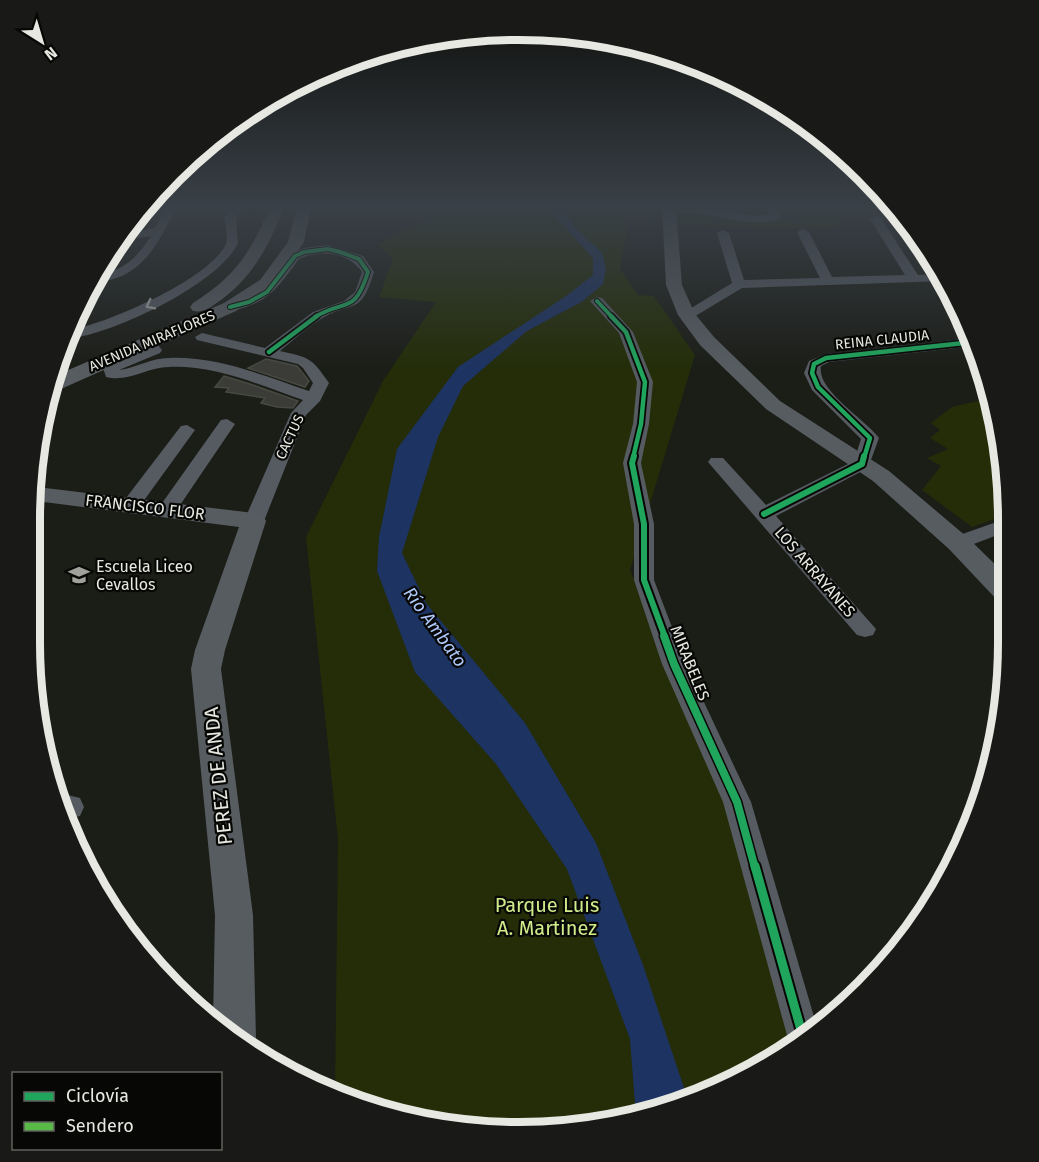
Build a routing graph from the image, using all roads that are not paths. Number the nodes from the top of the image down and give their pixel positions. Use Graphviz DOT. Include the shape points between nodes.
graph roads {
  1 [pos="140,261"];
  2 [pos="217,261"];
  3 [pos="252,261"];
  4 [pos="284,261"];
  5 [pos="291,261"];
  6 [pos="361,261"];
  7 [pos="672,261"];
  8 [pos="732,261"];
  9 [pos="818,261"];
  10 [pos="903,261"];
  11 [pos="107,277"];
  12 [pos="914,279"];
  13 [pos="933,279"];
  14 [pos="828,282"];
  15 [pos="739,284"];
  16 [pos="597,301"];
  17 [pos="230,307"];
  18 [pos="687,315"];
  19 [pos="79,333"];
  20 [pos="202,337"];
  21 [pos="965,343"];
  22 [pos="142,346"];
  23 [pos="269,352"];
  24 [pos="67,364"];
  25 [pos="62,381"];
  26 [pos="314,398"];
  27 [pos="227,424"];
  28 [pos="187,430"];
  29 [pos="717,462"];
  30 [pos="862,464"];
  31 [pos="42,495"];
  32 [pos="130,506"];
  33 [pos="167,510"];
  34 [pos="764,514"];
  35 [pos="254,521"];
  36 [pos="998,528"];
  37 [pos="958,543"];
  38 [pos="998,584"];
  39 [pos="865,628"];
  40 [pos="234,1027"];
  41 [pos="801,1030"];
  1 -- 11 [label="street" via="117,276"];
  2 -- 19 [label="street, one-way" via="175,291 125,318"];
  3 -- 24 [label="main road" via="211,301 159,328"];
  4 -- 17 [label="main road, AVENIDA MIRAFLORES" via="266,284"];
  5 -- 17 [label="street" via="267,292"];
  6 -- 23 [label="street" via="368,272 361,294 349,304 318,315"];
  7 -- 18 [label="main road" via="674,285"];
  8 -- 15 [label="street"];
  9 -- 14 [label="street"];
  10 -- 12 [label="street"];
  12 -- 13 [label="street"];
  12 -- 14 [label="street"];
  14 -- 15 [label="street"];
  15 -- 18 [label="street"];
  16 -- 41 [label="street, MIRABELES" via="626,332 645,382 632,463 644,524 644,580 674,664 737,802"];
  17 -- 22 [label="main road, AVENIDA MIRAFLORES"];
  18 -- 30 [label="main road" via="707,341 773,405"];
  20 -- 23 [label="street, CACTUS"];
  21 -- 30 [label="street, REINA CLAUDIA" via="826,358 814,364 812,373 818,387 870,438"];
  22 -- 25 [label="main road, AVENIDA MIRAFLORES"];
  22 -- 26 [label="street" via="155,350 115,364 111,374 166,362 194,362"];
  23 -- 26 [label="street, CACTUS" via="309,365 321,383"];
  26 -- 35 [label="street, CACTUS" via="299,413"];
  27 -- 33 [label="street"];
  28 -- 32 [label="street"];
  29 -- 34 [label="street, LOS ARRAYANES"];
  30 -- 34 [label="street"];
  30 -- 37 [label="main road"];
  31 -- 32 [label="main road, FRANCISCO FLOR"];
  32 -- 33 [label="main road, FRANCISCO FLOR"];
  33 -- 35 [label="main road, FRANCISCO FLOR"];
  34 -- 39 [label="street, LOS ARRAYANES"];
  35 -- 40 [label="main road, PEREZ DE ANDA" via="206,669 234,915"];
  36 -- 37 [label="street"];
  37 -- 38 [label="main road"];
}
